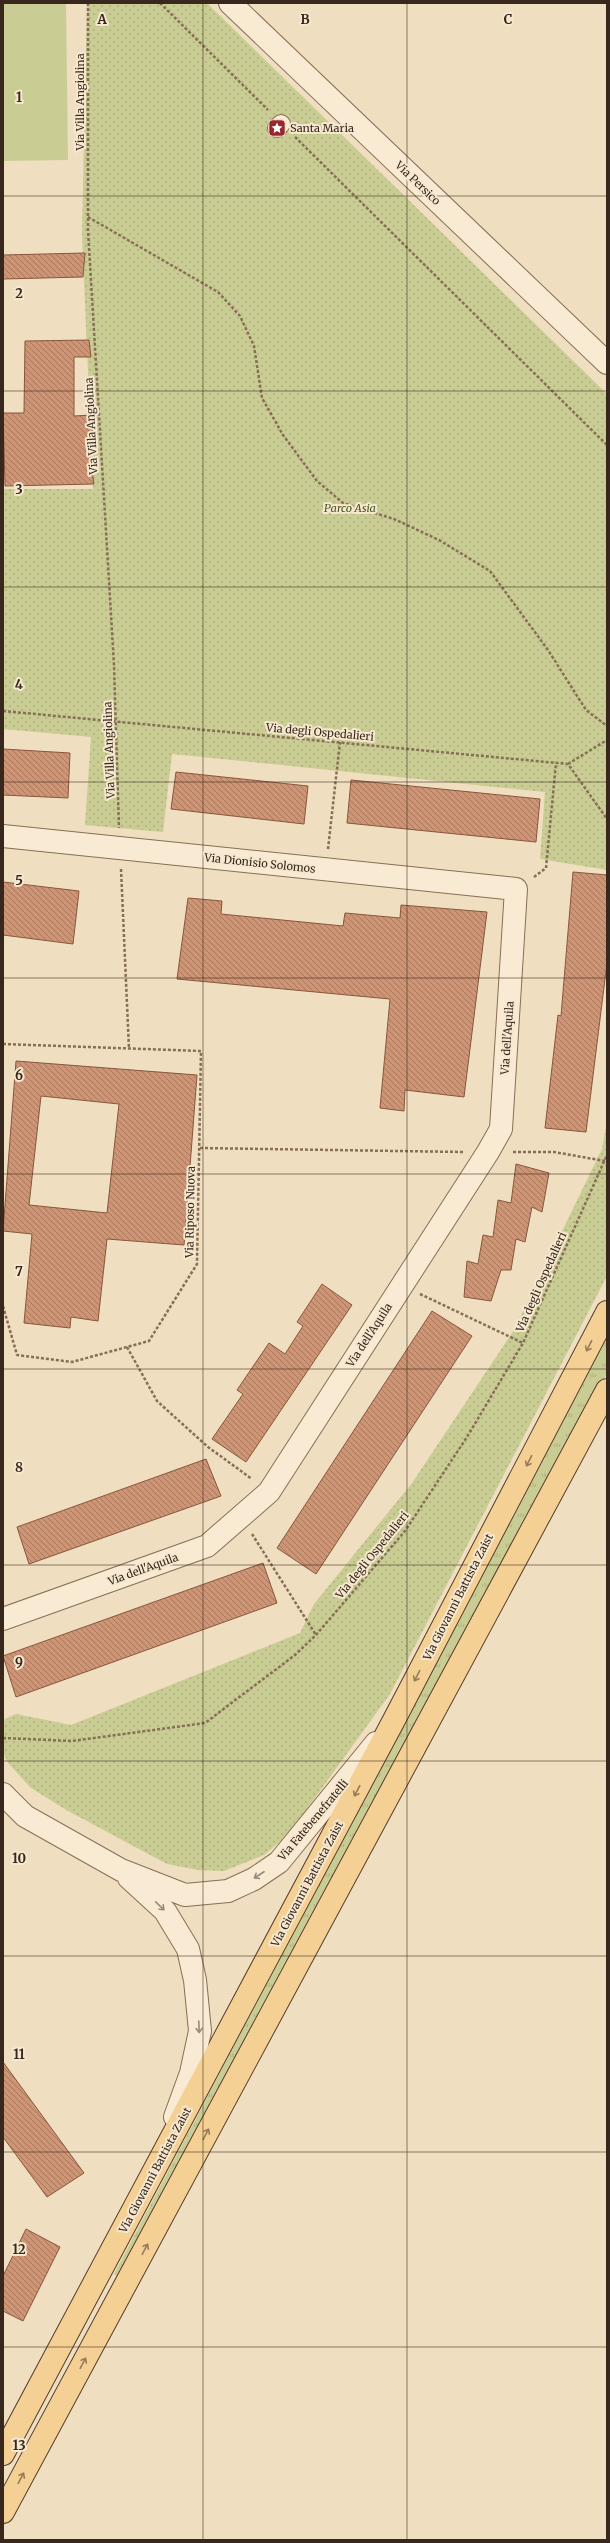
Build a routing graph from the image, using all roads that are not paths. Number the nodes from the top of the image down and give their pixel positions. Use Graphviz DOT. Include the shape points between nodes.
graph roads {
  1 [pos="230,3"];
  2 [pos="607,363"];
  3 [pos="3,836"];
  4 [pos="516,889"];
  5 [pos="607,1312"];
  6 [pos="607,1390"];
  7 [pos="3,1619"];
  8 [pos="394,1720"];
  9 [pos="3,1794"];
  10 [pos="121,1870"];
  11 [pos="161,2158"];
  12 [pos="3,2454"];
  13 [pos="3,2512"];
  1 -- 2 [label="street, Via Persico"];
  3 -- 4 [label="street, Via Dionisio Solomos"];
  4 -- 7 [label="street, Via dell'Aquila" via="500,1129 488,1152 269,1492 208,1546"];
  5 -- 8 [label="main road, Via Giovanni Battista Zaist, one-way"];
  13 -- 6 [label="main road, one-way"];
  8 -- 10 [label="street, Via Fatebenefratelli, one-way" via="279,1862 254,1879 228,1891 184,1895"];
  8 -- 11 [label="main road, Via Giovanni Battista Zaist, one-way"];
  9 -- 10 [label="street, Via Fatebenefratelli" via="25,1816"];
  10 -- 11 [label="street, Via Fatebenefratelli, one-way" via="165,1911 188,1949 195,1980 200,2031 191,2073"];
  11 -- 12 [label="main road, Via Giovanni Battista Zaist"];
}
